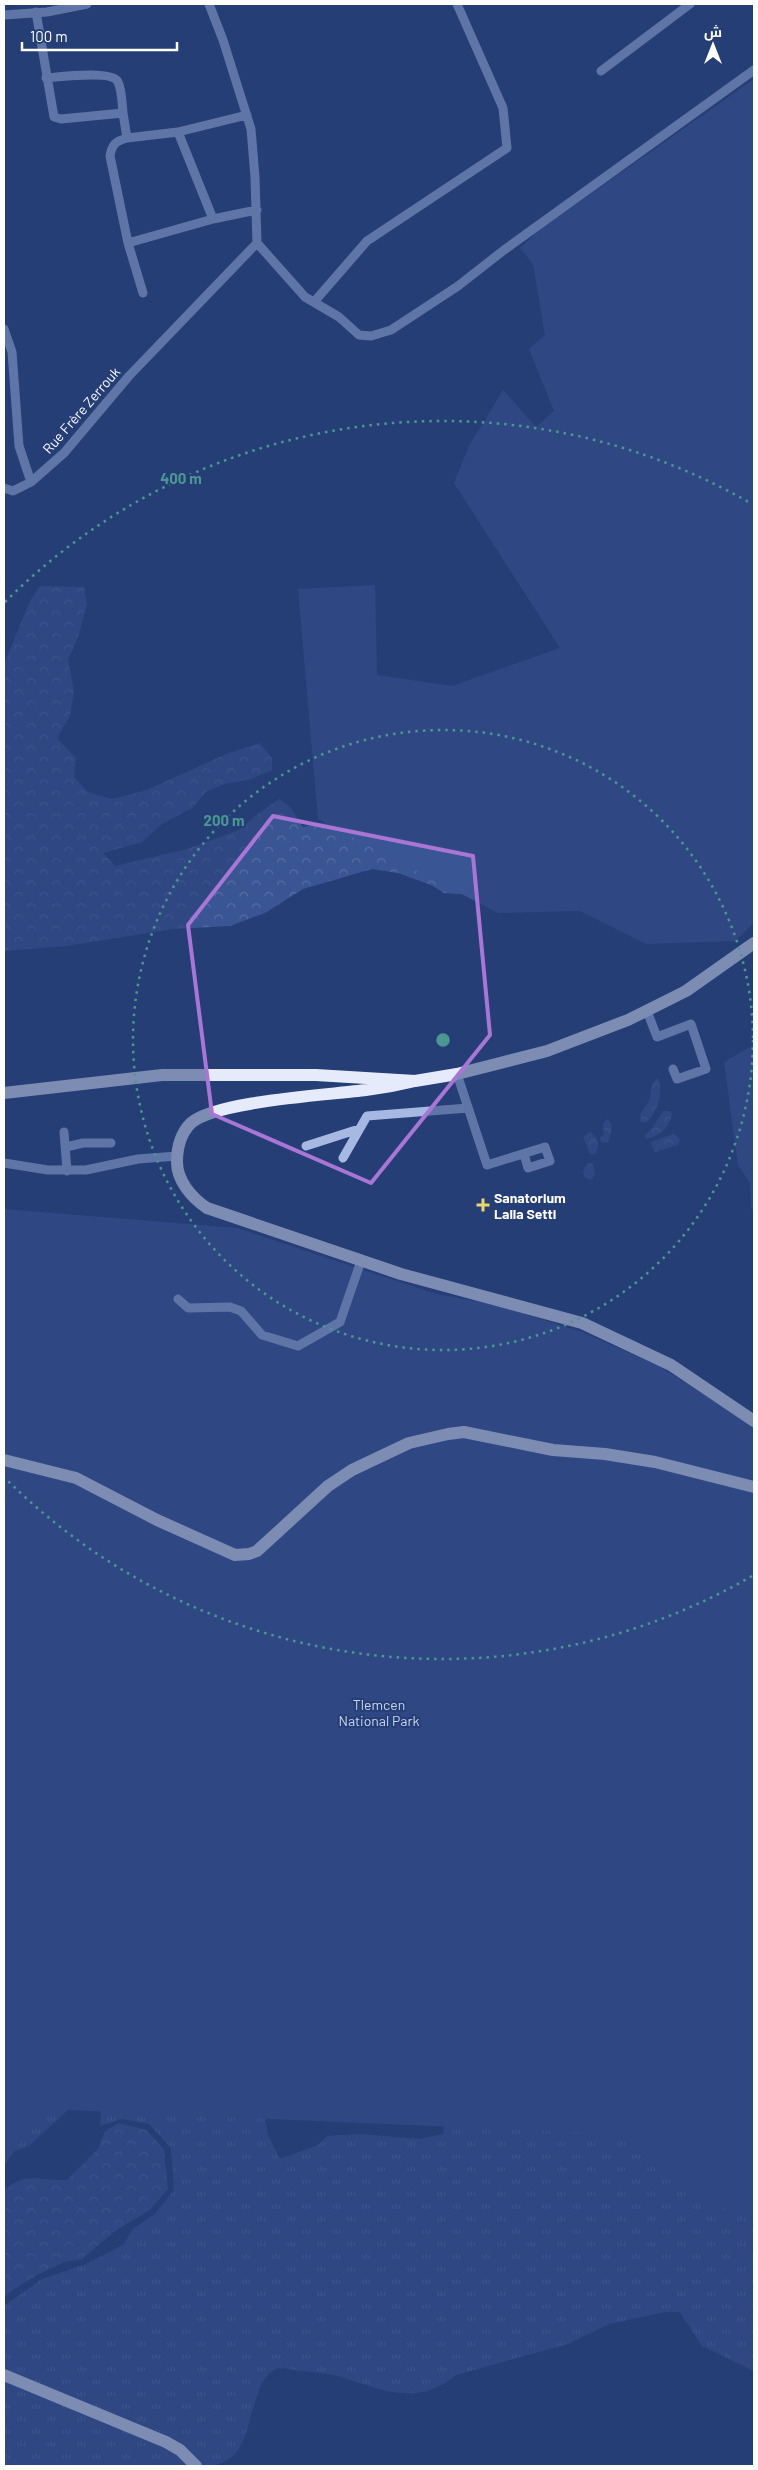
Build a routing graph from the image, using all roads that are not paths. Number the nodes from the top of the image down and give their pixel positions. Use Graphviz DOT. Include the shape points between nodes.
graph roads {
  1 [pos="87,4"];
  2 [pos="209,4"];
  3 [pos="457,4"];
  4 [pos="690,4"];
  5 [pos="36,12"];
  6 [pos="4,15"];
  7 [pos="754,70"];
  8 [pos="601,71"];
  9 [pos="46,78"];
  10 [pos="123,113"];
  11 [pos="247,115"];
  12 [pos="178,132"];
  13 [pos="127,138"];
  14 [pos="257,210"];
  15 [pos="213,219"];
  16 [pos="257,242"];
  17 [pos="128,243"];
  18 [pos="143,293"];
  19 [pos="314,302"];
  20 [pos="4,330"];
  21 [pos="8,364"];
  22 [pos="31,482"];
  23 [pos="4,488"];
  24 [pos="754,943"];
  25 [pos="647,1011"];
  26 [pos="673,1069"];
  27 [pos="457,1074"];
  28 [pos="415,1081"];
  29 [pos="4,1093"];
  30 [pos="468,1108"];
  31 [pos="359,1129"];
  32 [pos="64,1132"];
  33 [pos="112,1143"];
  34 [pos="306,1146"];
  35 [pos="66,1147"];
  36 [pos="524,1154"];
  37 [pos="177,1156"];
  38 [pos="342,1158"];
  39 [pos="4,1163"];
  40 [pos="67,1171"];
  41 [pos="361,1261"];
  42 [pos="178,1299"];
  43 [pos="754,1421"];
  44 [pos="4,1460"];
  45 [pos="754,1487"];
  46 [pos="4,2375"];
  47 [pos="196,2466"];
  1 -- 5 [label="street"];
  2 -- 11 [label="street"];
  3 -- 19 [label="street" via="503,108 507,148 367,241"];
  4 -- 8 [label="street"];
  5 -- 6 [label="street"];
  5 -- 9 [label="street"];
  7 -- 19 [label="street" via="458,286 391,330 371,336 359,335 339,317"];
  9 -- 10 [label="street" via="114,77 118,82"];
  9 -- 10 [label="street" via="54,117"];
  10 -- 13 [label="street"];
  11 -- 12 [label="street"];
  11 -- 14 [label="street" via="251,129"];
  12 -- 13 [label="street"];
  12 -- 15 [label="street"];
  13 -- 17 [label="street" via="117,141 110,156"];
  14 -- 15 [label="street"];
  14 -- 16 [label="street"];
  15 -- 17 [label="street"];
  16 -- 19 [label="street" via="305,297"];
  16 -- 22 [label="street, Rue Frère Zerrouk" via="129,376 64,453"];
  17 -- 18 [label="street"];
  20 -- 21 [label="street, Rue Frère Zerrouk" via="12,352"];
  21 -- 22 [label="street, Rue Frère Zerrouk" via="19,446"];
  22 -- 23 [label="street" via="13,491"];
  24 -- 25 [label="main road" via="686,991"];
  25 -- 26 [label="street" via="657,1037 691,1024 706,1069 676,1079"];
  25 -- 27 [label="main road" via="547,1051"];
  27 -- 28 [label="main road"];
  27 -- 30 [label="street"];
  28 -- 29 [label="main road" via="195,1074"];
  28 -- 37 [label="main road" via="214,1112 190,1124 183,1134"];
  30 -- 31 [label="street" via="367,1116"];
  30 -- 36 [label="street" via="487,1166"];
  31 -- 34 [label="street"];
  31 -- 38 [label="street"];
  32 -- 35 [label="street"];
  33 -- 35 [label="street" via="83,1143"];
  35 -- 40 [label="street"];
  37 -- 40 [label="street"];
  37 -- 41 [label="main road" via="182,1182 191,1195 207,1208"];
  39 -- 40 [label="street"];
  41 -- 42 [label="street" via="340,1322 298,1346 262,1335 241,1311 230,1307 188,1308"];
  41 -- 43 [label="main road" via="582,1323 671,1365"];
  44 -- 45 [label="main road" via="76,1478 235,1555 257,1551 328,1486 352,1470 409,1443 448,1434 464,1432 546,1449 655,1462"];
  46 -- 47 [label="main road" via="166,2442"];
}
